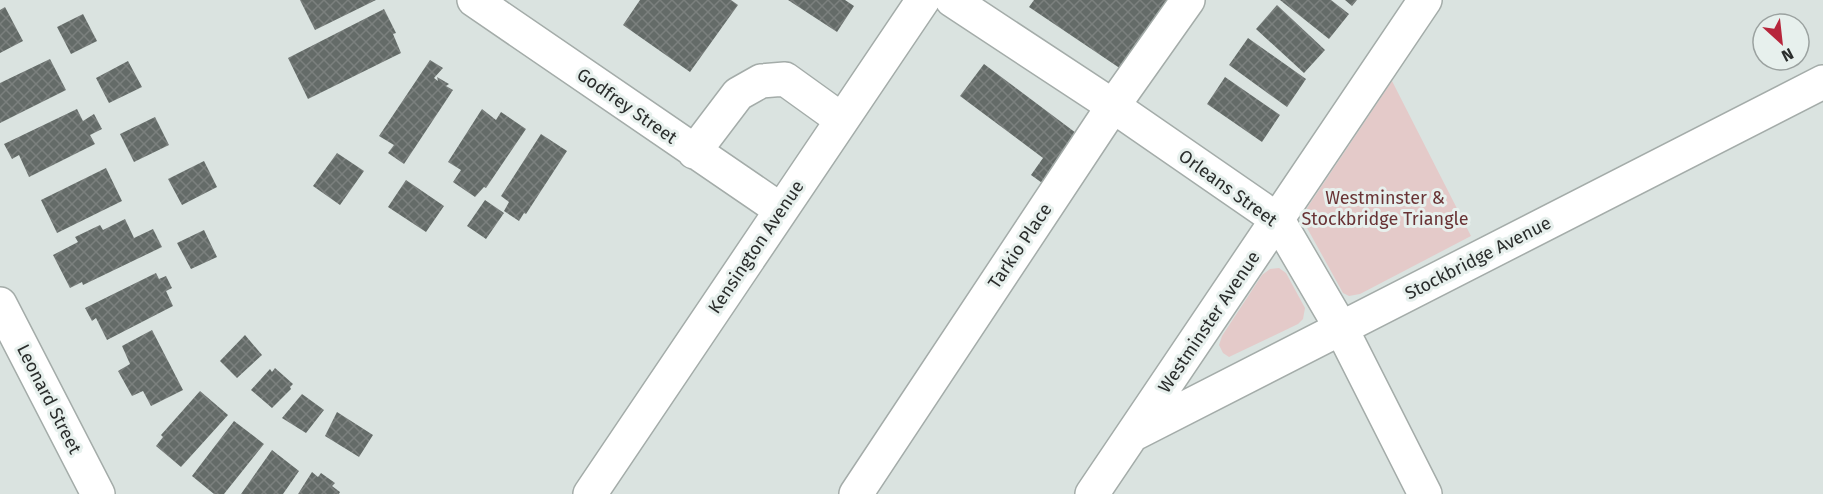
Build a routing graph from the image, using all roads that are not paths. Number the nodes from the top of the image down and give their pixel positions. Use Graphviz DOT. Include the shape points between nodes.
graph roads {
  1 [pos="474,0"];
  2 [pos="923,0"];
  3 [pos="952,0"];
  4 [pos="1188,0"];
  5 [pos="1425,0"];
  6 [pos="1823,82"];
  7 [pos="1113,106"];
  8 [pos="842,120"];
  9 [pos="694,152"];
  10 [pos="781,210"];
  11 [pos="1278,220"];
  12 [pos="0,304"];
  13 [pos="1341,328"];
  14 [pos="1132,435"];
  15 [pos="98,494"];
  16 [pos="590,494"];
  17 [pos="856,494"];
  18 [pos="1092,494"];
  19 [pos="1425,494"];
  1 -- 9 [label="street, Godfrey Street"];
  2 -- 8 [label="street, Kensington Avenue"];
  3 -- 7 [label="street, Orleans Street"];
  4 -- 7 [label="street, Tarkio Place"];
  5 -- 11 [label="street, Westminster Avenue"];
  6 -- 13 [label="street, Stockbridge Avenue"];
  7 -- 11 [label="street, Orleans Street"];
  7 -- 17 [label="street, Tarkio Place"];
  8 -- 9 [label="street" via="785,80 761,81 738,94"];
  8 -- 10 [label="street, Kensington Avenue"];
  9 -- 10 [label="street, Godfrey Street"];
  10 -- 16 [label="street, Kensington Avenue"];
  11 -- 13 [label="street, Orleans Street"];
  11 -- 14 [label="street, Westminster Avenue"];
  12 -- 15 [label="street, Leonard Street"];
  13 -- 14 [label="street, Stockbridge Avenue"];
  13 -- 19 [label="street, Orleans Street"];
  14 -- 18 [label="street, Westminster Avenue"];
}
